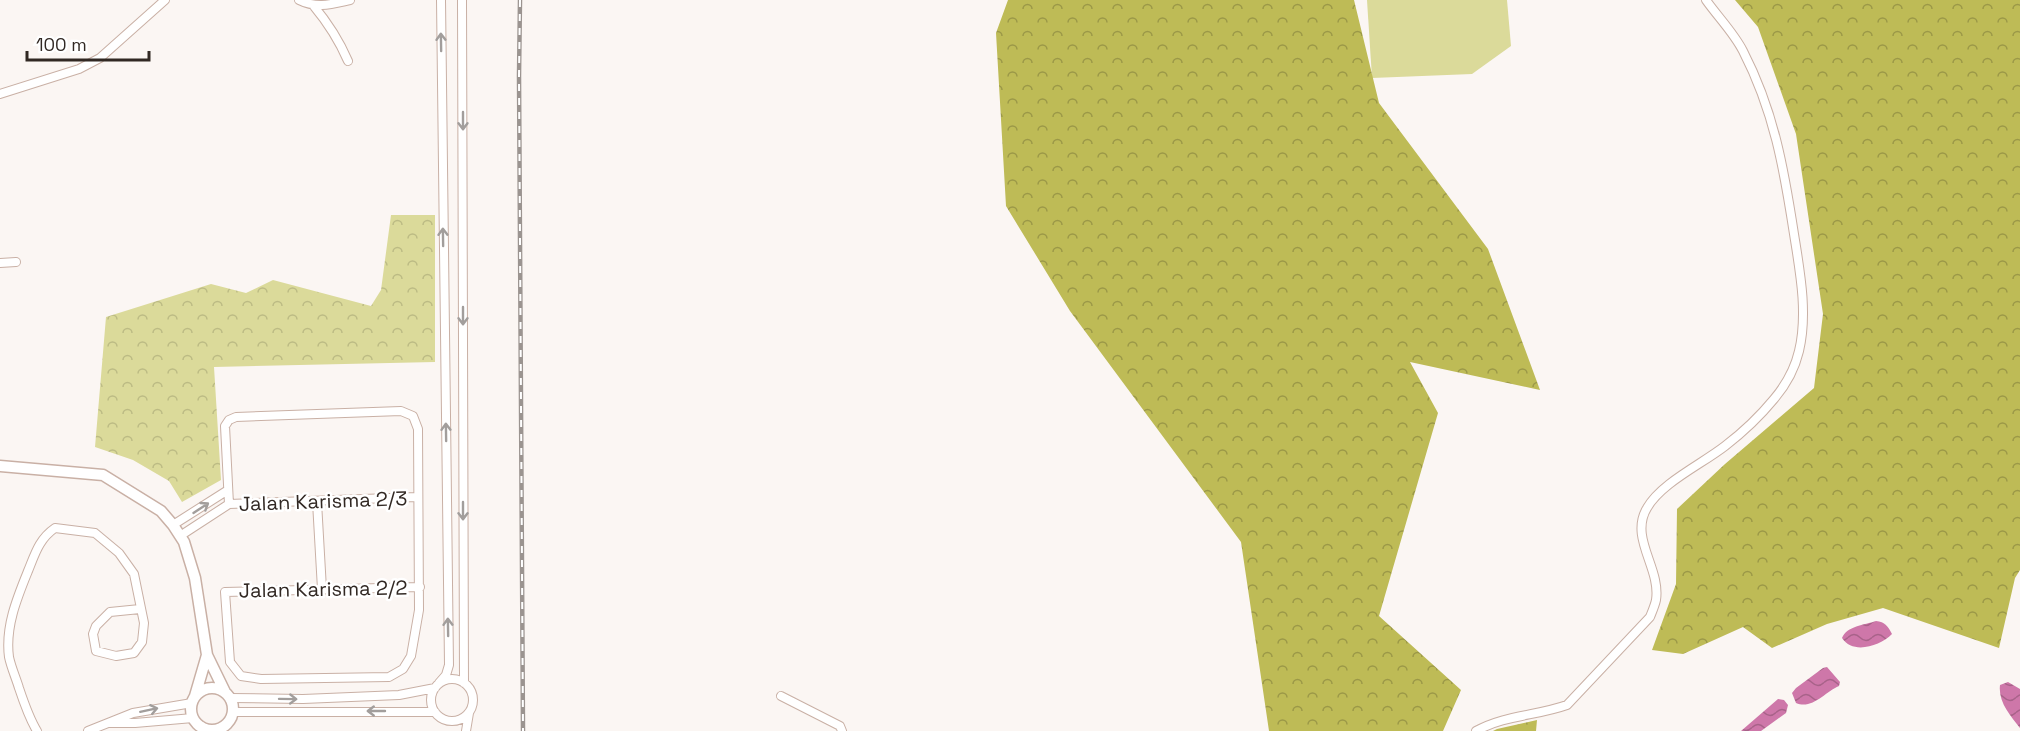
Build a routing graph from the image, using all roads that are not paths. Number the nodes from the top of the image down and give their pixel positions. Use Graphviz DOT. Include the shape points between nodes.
graph roads {
  1 [pos="165,0"];
  2 [pos="299,0"];
  3 [pos="350,0"];
  4 [pos="441,0"];
  5 [pos="462,0"];
  6 [pos="1706,0"];
  7 [pos="313,5"];
  8 [pos="348,61"];
  9 [pos="0,94"];
  10 [pos="16,262"];
  11 [pos="0,263"];
  12 [pos="0,466"];
  13 [pos="228,490"];
  14 [pos="417,497"];
  15 [pos="317,502"];
  16 [pos="229,504"];
  17 [pos="173,525"];
  18 [pos="180,536"];
  19 [pos="420,587"];
  20 [pos="322,589"];
  21 [pos="140,609"];
  22 [pos="207,655"];
  23 [pos="464,683"];
  24 [pos="437,685"];
  25 [pos="227,695"];
  26 [pos="781,696"];
  27 [pos="194,699"];
  28 [pos="233,712"];
  29 [pos="469,712"];
  30 [pos="437,714"];
  31 [pos="193,718"];
  32 [pos="108,723"];
  33 [pos="202,729"];
  34 [pos="221,729"];
  35 [pos="38,731"];
  36 [pos="88,731"];
  37 [pos="447,731"];
  38 [pos="466,731"];
  39 [pos="842,731"];
  40 [pos="1476,731"];
  1 -- 9 [label="street" via="100,58 79,69"];
  2 -- 7 [label="street"];
  3 -- 7 [label="street"];
  24 -- 4 [label="street, one-way" via="449,665"];
  5 -- 23 [label="street, one-way"];
  6 -- 40 [label="street" via="1742,48 1774,125 1801,274 1803,322 1799,352 1775,398 1757,417 1725,446 1670,484 1648,506 1641,530 1657,599 1650,617 1567,705 1493,722"];
  7 -- 8 [label="street" via="328,23"];
  10 -- 11 [label="street"];
  12 -- 17 [label="street" via="103,475 161,511"];
  13 -- 14 [label="street" via="225,426 229,420 401,411 412,416 418,429"];
  13 -- 16 [label="street"];
  17 -- 13 [label="street, one-way"];
  14 -- 15 [label="street, Jalan Karisma 2/3"];
  14 -- 19 [label="street"];
  15 -- 16 [label="street, Jalan Karisma 2/3"];
  15 -- 20 [label="street"];
  16 -- 18 [label="street"];
  17 -- 18 [label="street"];
  18 -- 22 [label="street" via="195,578"];
  19 -- 20 [label="street, Jalan Karisma 2/2"];
  19 -- 20 [label="street, Jalan Karisma 2/2" via="411,656 403,669 389,677 241,676 230,662 225,592"];
  21 -- 21 [label="street" via="110,612 93,634 96,651 116,656 134,653 142,642 144,623"];
  21 -- 35 [label="street" via="134,574 119,552 95,533 55,528 44,536 14,606 8,644 18,685"];
  22 -- 25 [label="street"];
  22 -- 27 [label="street"];
  23 -- 24 [label="street" via="447,679"];
  23 -- 29 [label="street" via="472,693"];
  25 -- 24 [label="street, one-way" via="303,699 399,695"];
  24 -- 30 [label="street" via="430,700"];
  25 -- 27 [label="street" via="209,688"];
  25 -- 28 [label="street"];
  26 -- 39 [label="street" via="840,726"];
  27 -- 31 [label="street"];
  32 -- 27 [label="street, one-way"];
  30 -- 28 [label="street, one-way"];
  28 -- 34 [label="street"];
  29 -- 30 [label="street" via="455,721"];
  29 -- 38 [label="street"];
  30 -- 37 [label="street"];
  31 -- 32 [label="street"];
  31 -- 33 [label="street"];
  32 -- 36 [label="street"];
  33 -- 34 [label="street"];
}
